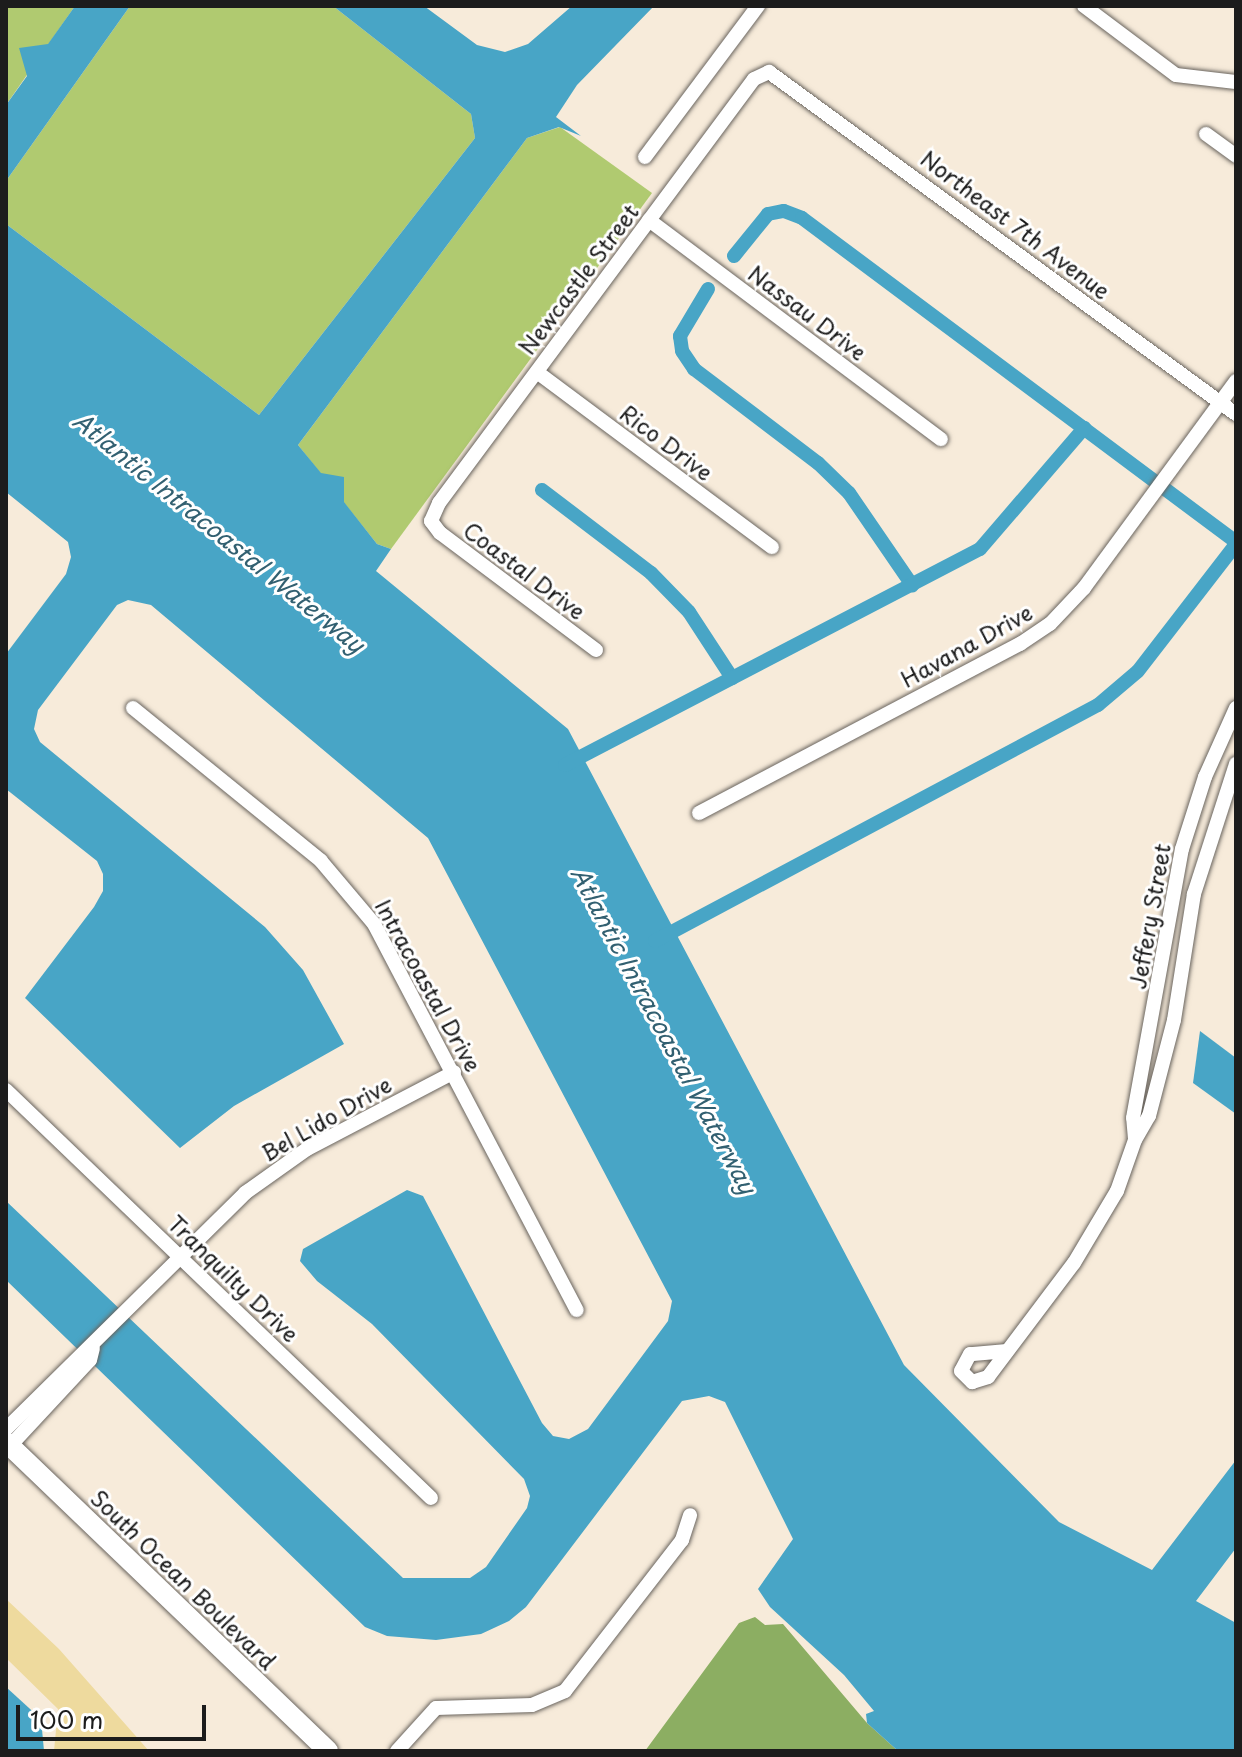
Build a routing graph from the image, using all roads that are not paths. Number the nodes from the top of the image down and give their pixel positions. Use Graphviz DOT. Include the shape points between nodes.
graph roads {
  1 [pos="758,6"];
  2 [pos="1084,6"];
  3 [pos="769,72"];
  4 [pos="1236,82"];
  5 [pos="1206,134"];
  6 [pos="1236,156"];
  7 [pos="645,157"];
  8 [pos="649,220"];
  9 [pos="537,372"];
  10 [pos="1236,381"];
  11 [pos="1221,403"];
  12 [pos="1236,414"];
  13 [pos="941,439"];
  14 [pos="431,521"];
  15 [pos="772,547"];
  16 [pos="596,650"];
  17 [pos="133,708"];
  18 [pos="1236,708"];
  19 [pos="1236,764"];
  20 [pos="699,813"];
  21 [pos="454,1072"];
  22 [pos="6,1090"];
  23 [pos="1135,1140"];
  24 [pos="179,1256"];
  25 [pos="577,1310"];
  26 [pos="1007,1351"];
  27 [pos="7,1439"];
  28 [pos="431,1498"];
  29 [pos="690,1515"];
  30 [pos="328,1751"];
  31 [pos="397,1751"];
  1 -- 7 [label="street"];
  2 -- 4 [label="street" via="1176,75"];
  3 -- 8 [label="street, Newcastle Street" via="754,79"];
  3 -- 11 [label="street, Northeast 7th Avenue"];
  5 -- 6 [label="street"];
  8 -- 9 [label="street, Newcastle Street"];
  8 -- 13 [label="street, Nassau Drive"];
  9 -- 14 [label="street, Newcastle Street"];
  9 -- 15 [label="street, Rico Drive"];
  10 -- 11 [label="street, Havana Drive"];
  11 -- 12 [label="street, Northeast 7th Avenue"];
  11 -- 20 [label="street, Havana Drive" via="1068,607 1031,638"];
  14 -- 16 [label="street, Coastal Drive"];
  17 -- 21 [label="street, Intracoastal Drive" via="338,878 386,944"];
  18 -- 23 [label="street, Jeffery Street" via="1194,808 1173,889 1133,1118"];
  19 -- 23 [label="street, Jeffery Street" via="1194,894 1163,1066 1149,1116"];
  21 -- 24 [label="street, Bel Lido Drive" via="275,1170"];
  21 -- 25 [label="street, Intracoastal Drive"];
  22 -- 24 [label="street, Tranquilty Drive"];
  23 -- 26 [label="street, Jeffery Street" via="1117,1191 1095,1229"];
  24 -- 27 [label="street, Bel Lido Drive"];
  24 -- 28 [label="street, Tranquilty Drive"];
  27 -- 30 [label="main road, South Ocean Boulevard"];
  29 -- 31 [label="street" via="682,1540 565,1691 532,1705 436,1708"];
}
